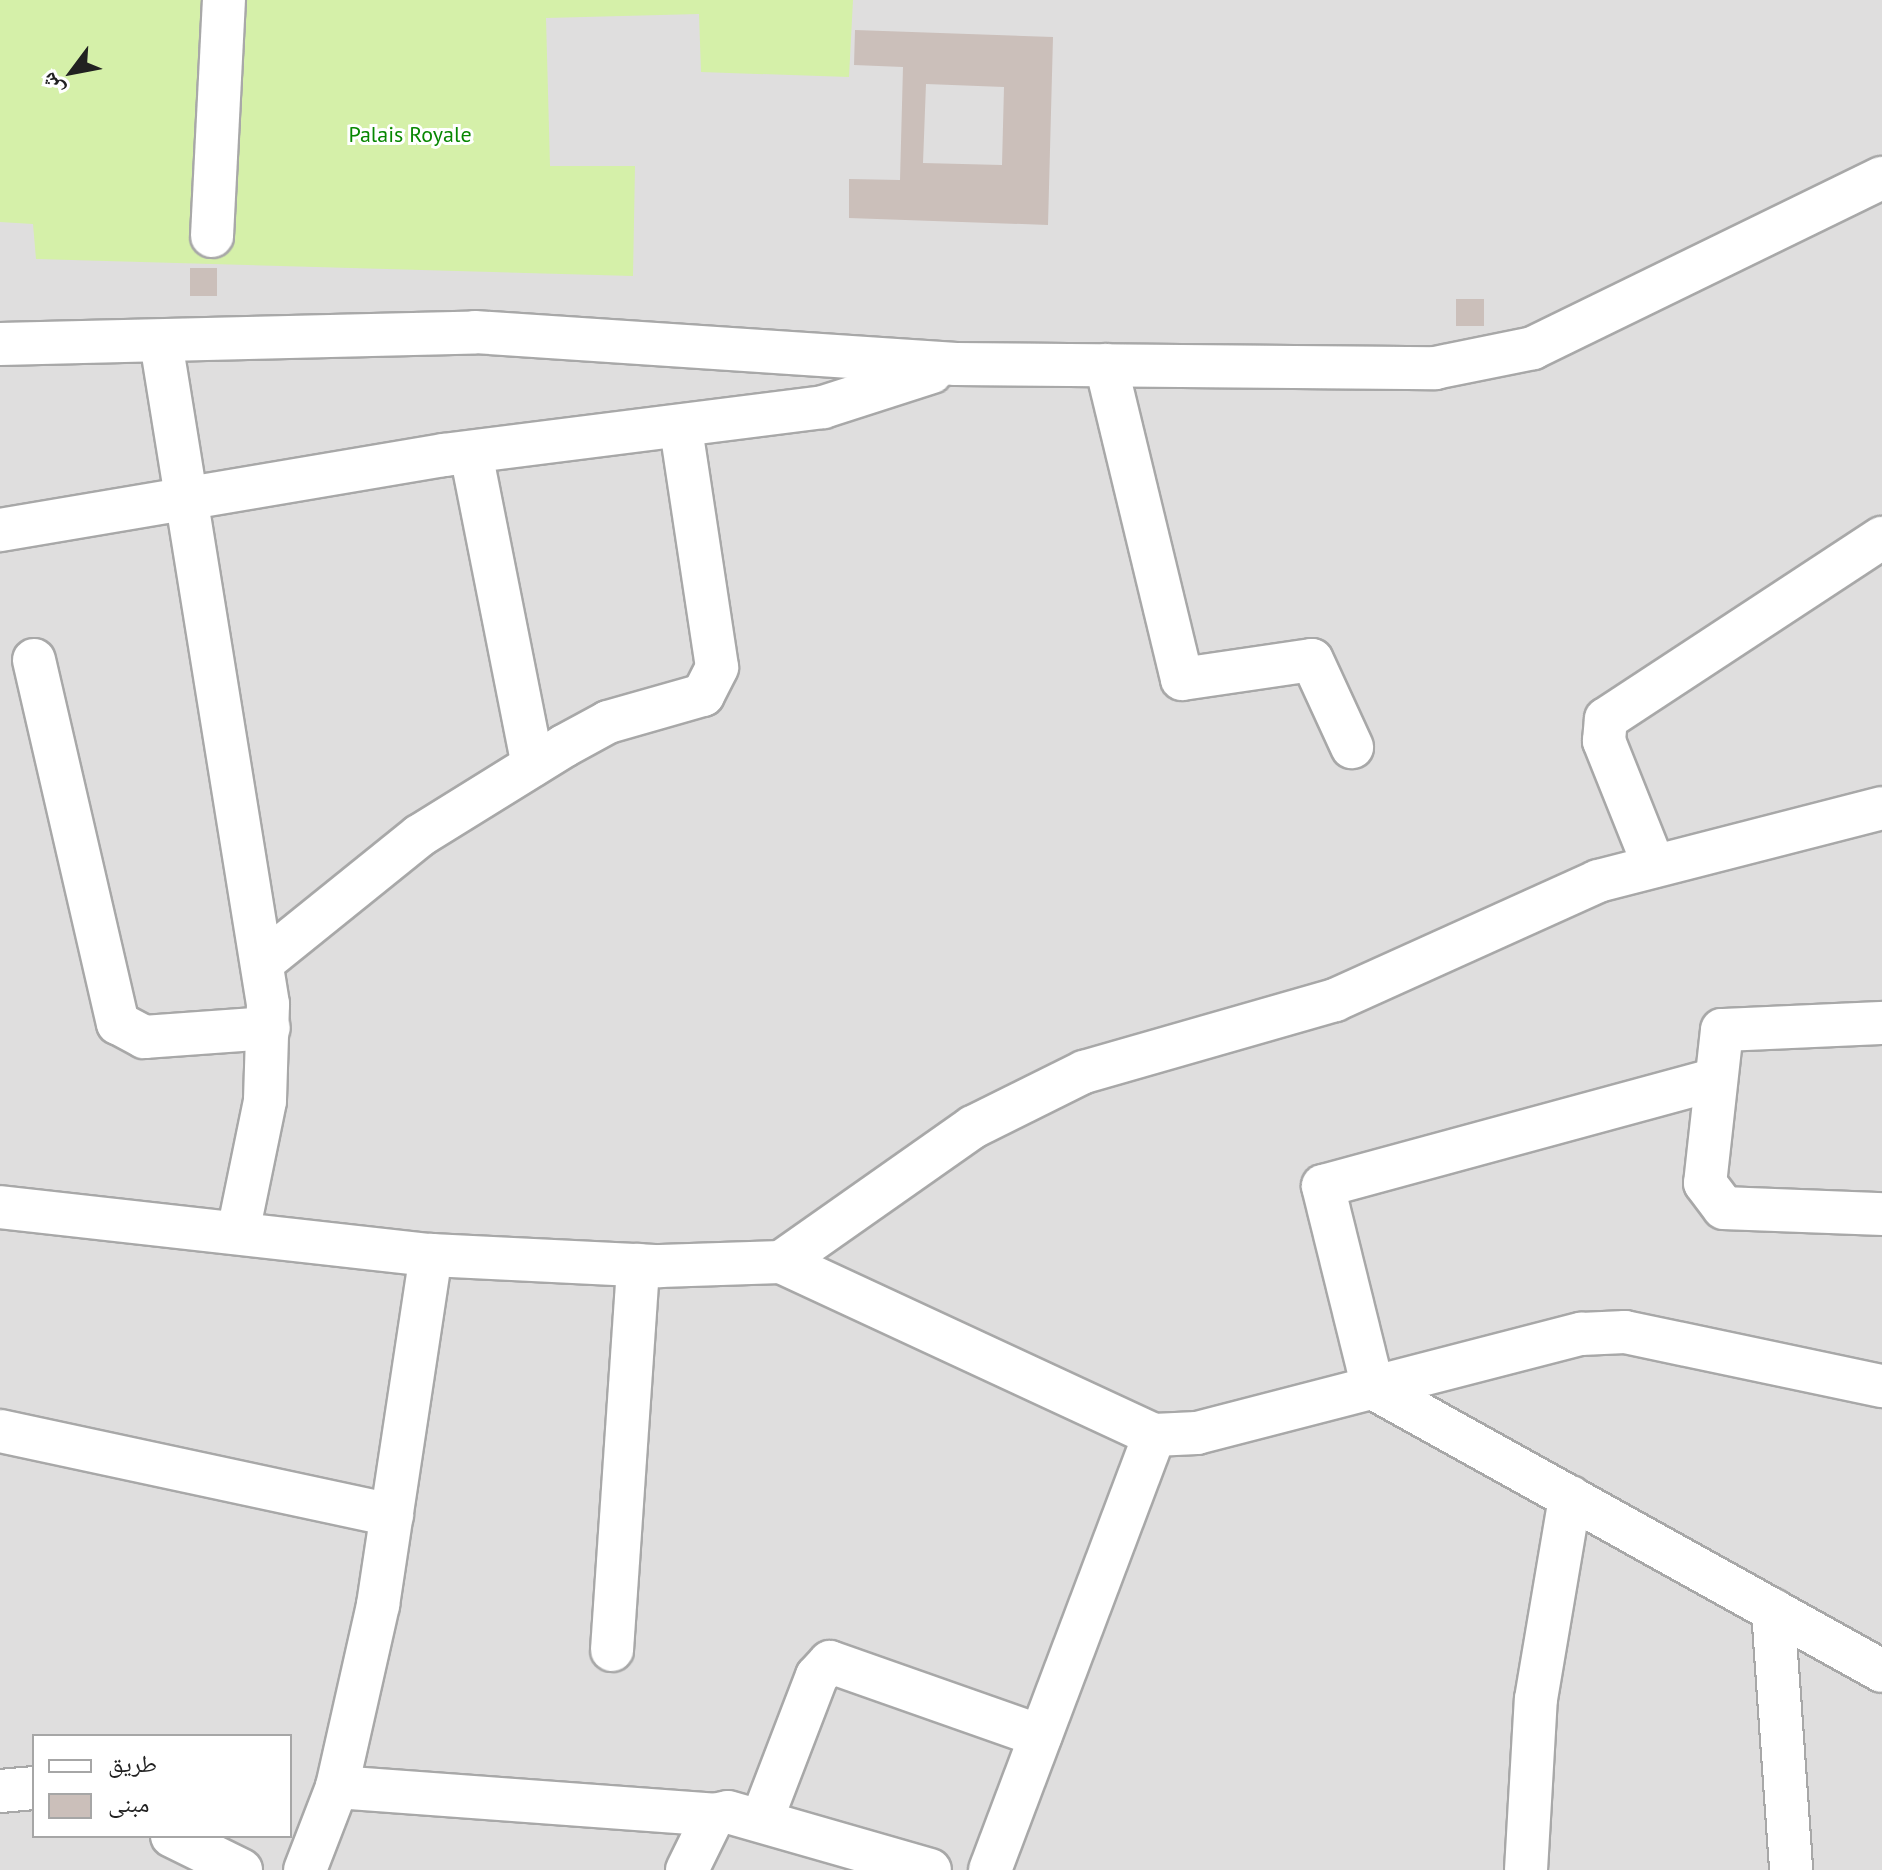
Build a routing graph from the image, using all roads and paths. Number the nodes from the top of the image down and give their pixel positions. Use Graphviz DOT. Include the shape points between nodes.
graph roads {
  1 [pos="224,0"];
  2 [pos="1882,178"];
  3 [pos="212,236"];
  4 [pos="161,342"];
  5 [pos="0,344"];
  6 [pos="956,364"];
  7 [pos="1106,365"];
  8 [pos="681,429"];
  9 [pos="471,453"];
  10 [pos="182,499"];
  11 [pos="0,530"];
  12 [pos="1882,538"];
  13 [pos="34,660"];
  14 [pos="1352,747"];
  15 [pos="533,765"];
  16 [pos="1882,808"];
  17 [pos="1654,866"];
  18 [pos="263,962"];
  19 [pos="1882,1023"];
  20 [pos="269,1028"];
  21 [pos="1713,1080"];
  22 [pos="0,1207"];
  23 [pos="1882,1214"];
  24 [pos="238,1232"];
  25 [pos="431,1255"];
  26 [pos="781,1262"];
  27 [pos="638,1265"];
  28 [pos="1882,1386"];
  29 [pos="1373,1388"];
  30 [pos="0,1431"];
  31 [pos="1154,1435"];
  32 [pos="1570,1497"];
  33 [pos="392,1515"];
  34 [pos="1773,1610"];
  35 [pos="612,1650"];
  36 [pos="1882,1671"];
  37 [pos="1040,1736"];
  38 [pos="337,1787"];
  39 [pos="32,1788"];
  40 [pos="0,1791"];
  41 [pos="714,1815"];
  42 [pos="762,1819"];
  43 [pos="176,1838"];
  44 [pos="856,1858"];
  45 [pos="241,1870"];
  46 [pos="305,1870"];
  47 [pos="687,1870"];
  48 [pos="930,1870"];
  49 [pos="990,1870"];
  50 [pos="1526,1870"];
  51 [pos="1791,1870"];
  1 -- 3 [label="street"];
  2 -- 7 [label="street" via="1533,348 1485,363"];
  4 -- 5 [label="street"];
  4 -- 6 [label="street" via="475,332"];
  4 -- 10 [label="street"];
  6 -- 7 [label="street"];
  6 -- 8 [label="street" via="823,407"];
  7 -- 14 [label="street" via="1182,679 1312,660"];
  8 -- 9 [label="street"];
  8 -- 15 [label="street" via="717,667 713,681 687,703 608,722"];
  9 -- 10 [label="street"];
  9 -- 15 [label="street"];
  10 -- 11 [label="street"];
  10 -- 18 [label="street"];
  12 -- 17 [label="street" via="1606,719 1604,741"];
  13 -- 20 [label="street" via="118,1023 144,1037"];
  15 -- 18 [label="street" via="419,836"];
  16 -- 17 [label="street"];
  17 -- 26 [label="street" via="1509,915 1335,1000 1084,1072 1030,1095"];
  18 -- 20 [label="street"];
  19 -- 21 [label="street" via="1733,1026 1716,1043"];
  20 -- 24 [label="street" via="265,1101"];
  21 -- 23 [label="street" via="1705,1183 1724,1208"];
  21 -- 29 [label="street" via="1323,1186"];
  22 -- 24 [label="street"];
  24 -- 25 [label="street"];
  25 -- 27 [label="street"];
  25 -- 33 [label="street"];
  26 -- 27 [label="street"];
  26 -- 31 [label="street"];
  27 -- 35 [label="street"];
  28 -- 29 [label="street" via="1625,1332 1553,1336"];
  29 -- 31 [label="street" via="1197,1433"];
  29 -- 32 [label="street"];
  30 -- 33 [label="street"];
  31 -- 37 [label="street"];
  32 -- 34 [label="street"];
  32 -- 50 [label="street" via="1536,1699"];
  33 -- 38 [label="street"];
  34 -- 36 [label="street"];
  34 -- 51 [label="street"];
  37 -- 42 [label="street" via="830,1662 817,1676"];
  37 -- 49 [label="street"];
  38 -- 41 [label="street"];
  38 -- 46 [label="street"];
  39 -- 40 [label="street"];
  41 -- 42 [label="street"];
  41 -- 47 [label="street"];
  42 -- 44 [label="street"];
  43 -- 45 [label="street"];
  44 -- 48 [label="street"];
}
